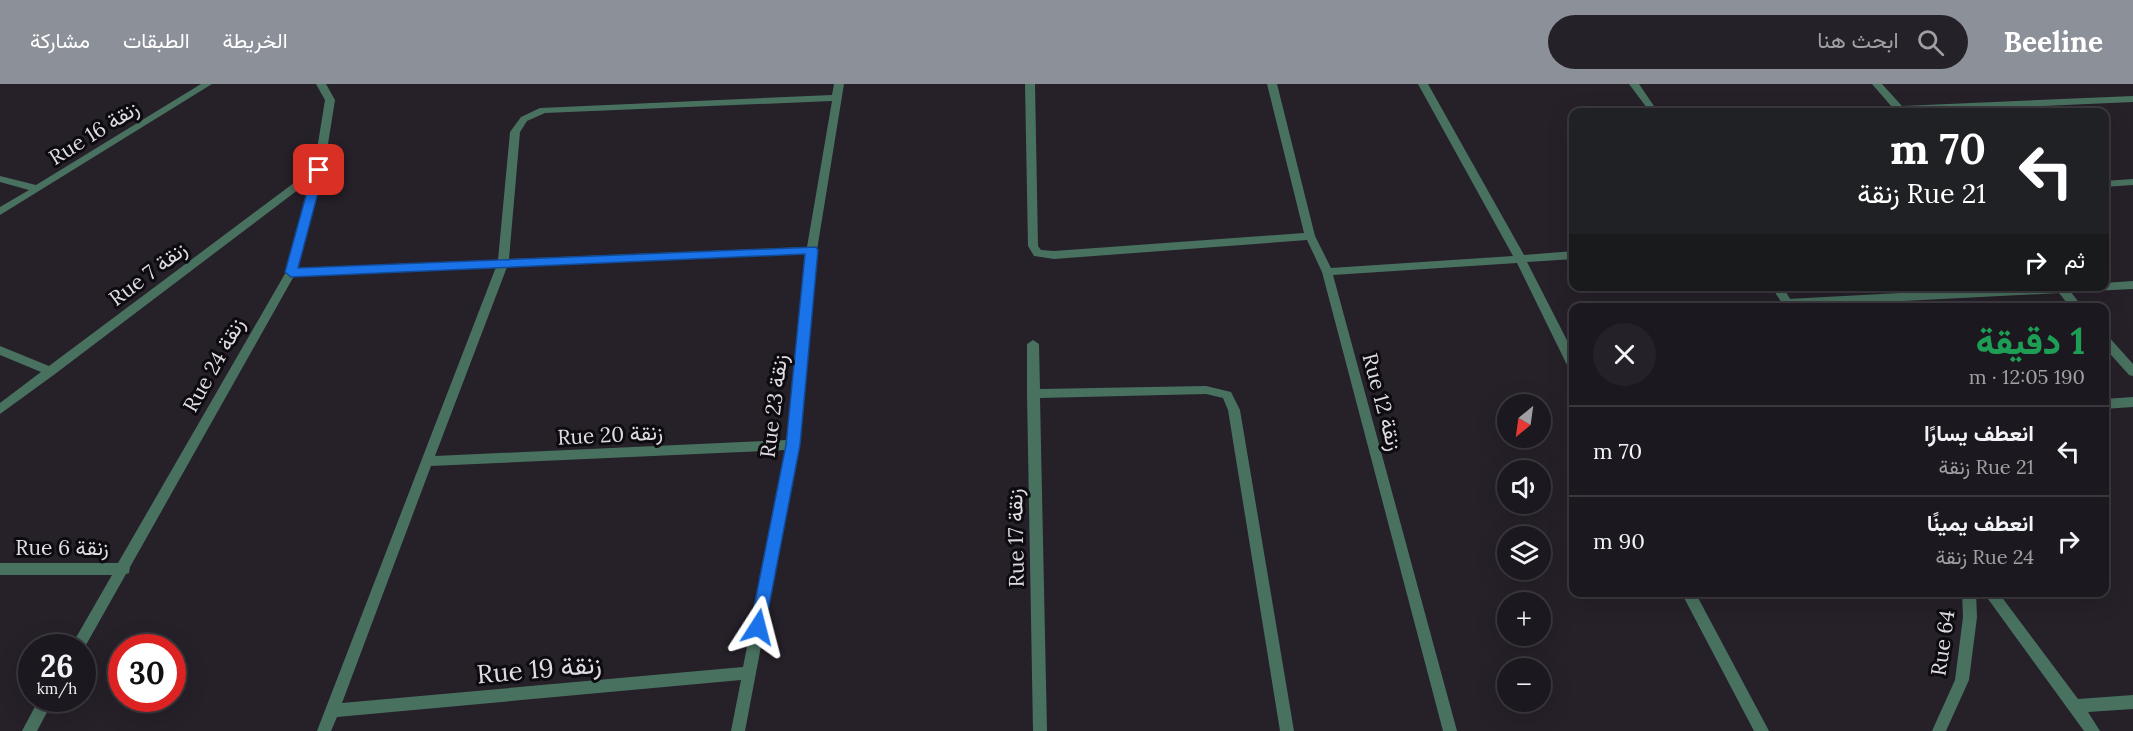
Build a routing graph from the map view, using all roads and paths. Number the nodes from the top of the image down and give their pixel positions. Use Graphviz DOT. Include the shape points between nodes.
graph roads {
  1 [pos="207,84"];
  2 [pos="321,84"];
  3 [pos="839,84"];
  4 [pos="1030,84"];
  5 [pos="1272,84"];
  6 [pos="1423,84"];
  7 [pos="1634,84"];
  8 [pos="1877,84"];
  9 [pos="836,98"];
  10 [pos="2133,99"];
  11 [pos="1651,108"];
  12 [pos="1898,108"];
  13 [pos="1959,108"];
  14 [pos="319,170"];
  15 [pos="0,179"];
  16 [pos="2133,182"];
  17 [pos="2109,184"];
  18 [pos="38,189"];
  19 [pos="0,212"];
  20 [pos="1310,236"];
  21 [pos="812,250"];
  22 [pos="1569,255"];
  23 [pos="1520,258"];
  24 [pos="503,262"];
  25 [pos="291,272"];
  26 [pos="1327,272"];
  27 [pos="2133,285"];
  28 [pos="2109,286"];
  29 [pos="2014,291"];
  30 [pos="2064,291"];
  31 [pos="1822,303"];
  32 [pos="2074,303"];
  33 [pos="1034,344"];
  34 [pos="2109,345"];
  35 [pos="0,350"];
  36 [pos="1569,357"];
  37 [pos="51,371"];
  38 [pos="2133,372"];
  39 [pos="1033,394"];
  40 [pos="2133,402"];
  41 [pos="2109,404"];
  42 [pos="0,408"];
  43 [pos="793,445"];
  44 [pos="429,461"];
  45 [pos="0,569"];
  46 [pos="124,569"];
  47 [pos="1691,597"];
  48 [pos="1969,597"];
  49 [pos="1994,597"];
  50 [pos="85,634"];
  51 [pos="750,673"];
  52 [pos="2133,702"];
  53 [pos="2076,706"];
  54 [pos="332,711"];
  55 [pos="39,712"];
  56 [pos="28,731"];
  57 [pos="324,731"];
  58 [pos="738,731"];
  59 [pos="1040,731"];
  60 [pos="1287,731"];
  61 [pos="1450,731"];
  62 [pos="1762,731"];
  63 [pos="1939,731"];
  64 [pos="2093,731"];
  1 -- 18 [label="street, Rue 16 زنقة"];
  2 -- 14 [label="street, Rue 24 زنقة" via="330,100"];
  3 -- 9 [label="street, Rue 23 زنقة"];
  4 -- 20 [label="street" via="1033,246 1038,254"];
  5 -- 20 [label="street, Rue 12 زنقة"];
  6 -- 23 [label="street"];
  7 -- 11 [label="street"];
  8 -- 12 [label="street"];
  9 -- 21 [label="street, Rue 23 زنقة"];
  9 -- 24 [label="street" via="543,110 524,119 515,132"];
  10 -- 13 [label="street"];
  14 -- 25 [label="street, Rue 24 زنقة"];
  14 -- 37 [label="street, Rue 7 زنقة"];
  15 -- 18 [label="street"];
  16 -- 17 [label="street"];
  18 -- 19 [label="street, Rue 16 زنقة"];
  20 -- 26 [label="street, Rue 12 زنقة"];
  21 -- 24 [label="street"];
  21 -- 43 [label="street, Rue 23 زنقة"];
  22 -- 23 [label="street"];
  23 -- 26 [label="street"];
  23 -- 36 [label="street"];
  24 -- 25 [label="street"];
  24 -- 44 [label="street"];
  25 -- 46 [label="street, Rue 24 زنقة"];
  26 -- 61 [label="street, Rue 12 زنقة"];
  27 -- 28 [label="street"];
  29 -- 31 [label="street"];
  30 -- 32 [label="street"];
  33 -- 39 [label="street, Rue 17 زنقة"];
  34 -- 38 [label="street"];
  35 -- 37 [label="street"];
  37 -- 42 [label="street, Rue 7 زنقة"];
  39 -- 59 [label="street, Rue 17 زنقة"];
  39 -- 60 [label="street" via="1206,390 1227,395 1234,410"];
  40 -- 41 [label="street"];
  43 -- 44 [label="street, Rue 20 زنقة"];
  43 -- 51 [label="street, Rue 23 زنقة"];
  44 -- 54 [label="street"];
  45 -- 46 [label="street, Rue 6 زنقة"];
  46 -- 50 [label="street, Rue 24 زنقة"];
  47 -- 62 [label="street"];
  48 -- 63 [label="street, Rue 64" via="1962,680"];
  49 -- 53 [label="street"];
  51 -- 54 [label="street, Rue 19 زنقة"];
  51 -- 58 [label="street, Rue 23 زنقة"];
  52 -- 53 [label="street"];
  53 -- 64 [label="street"];
  54 -- 57 [label="street"];
  55 -- 56 [label="street"];
}
